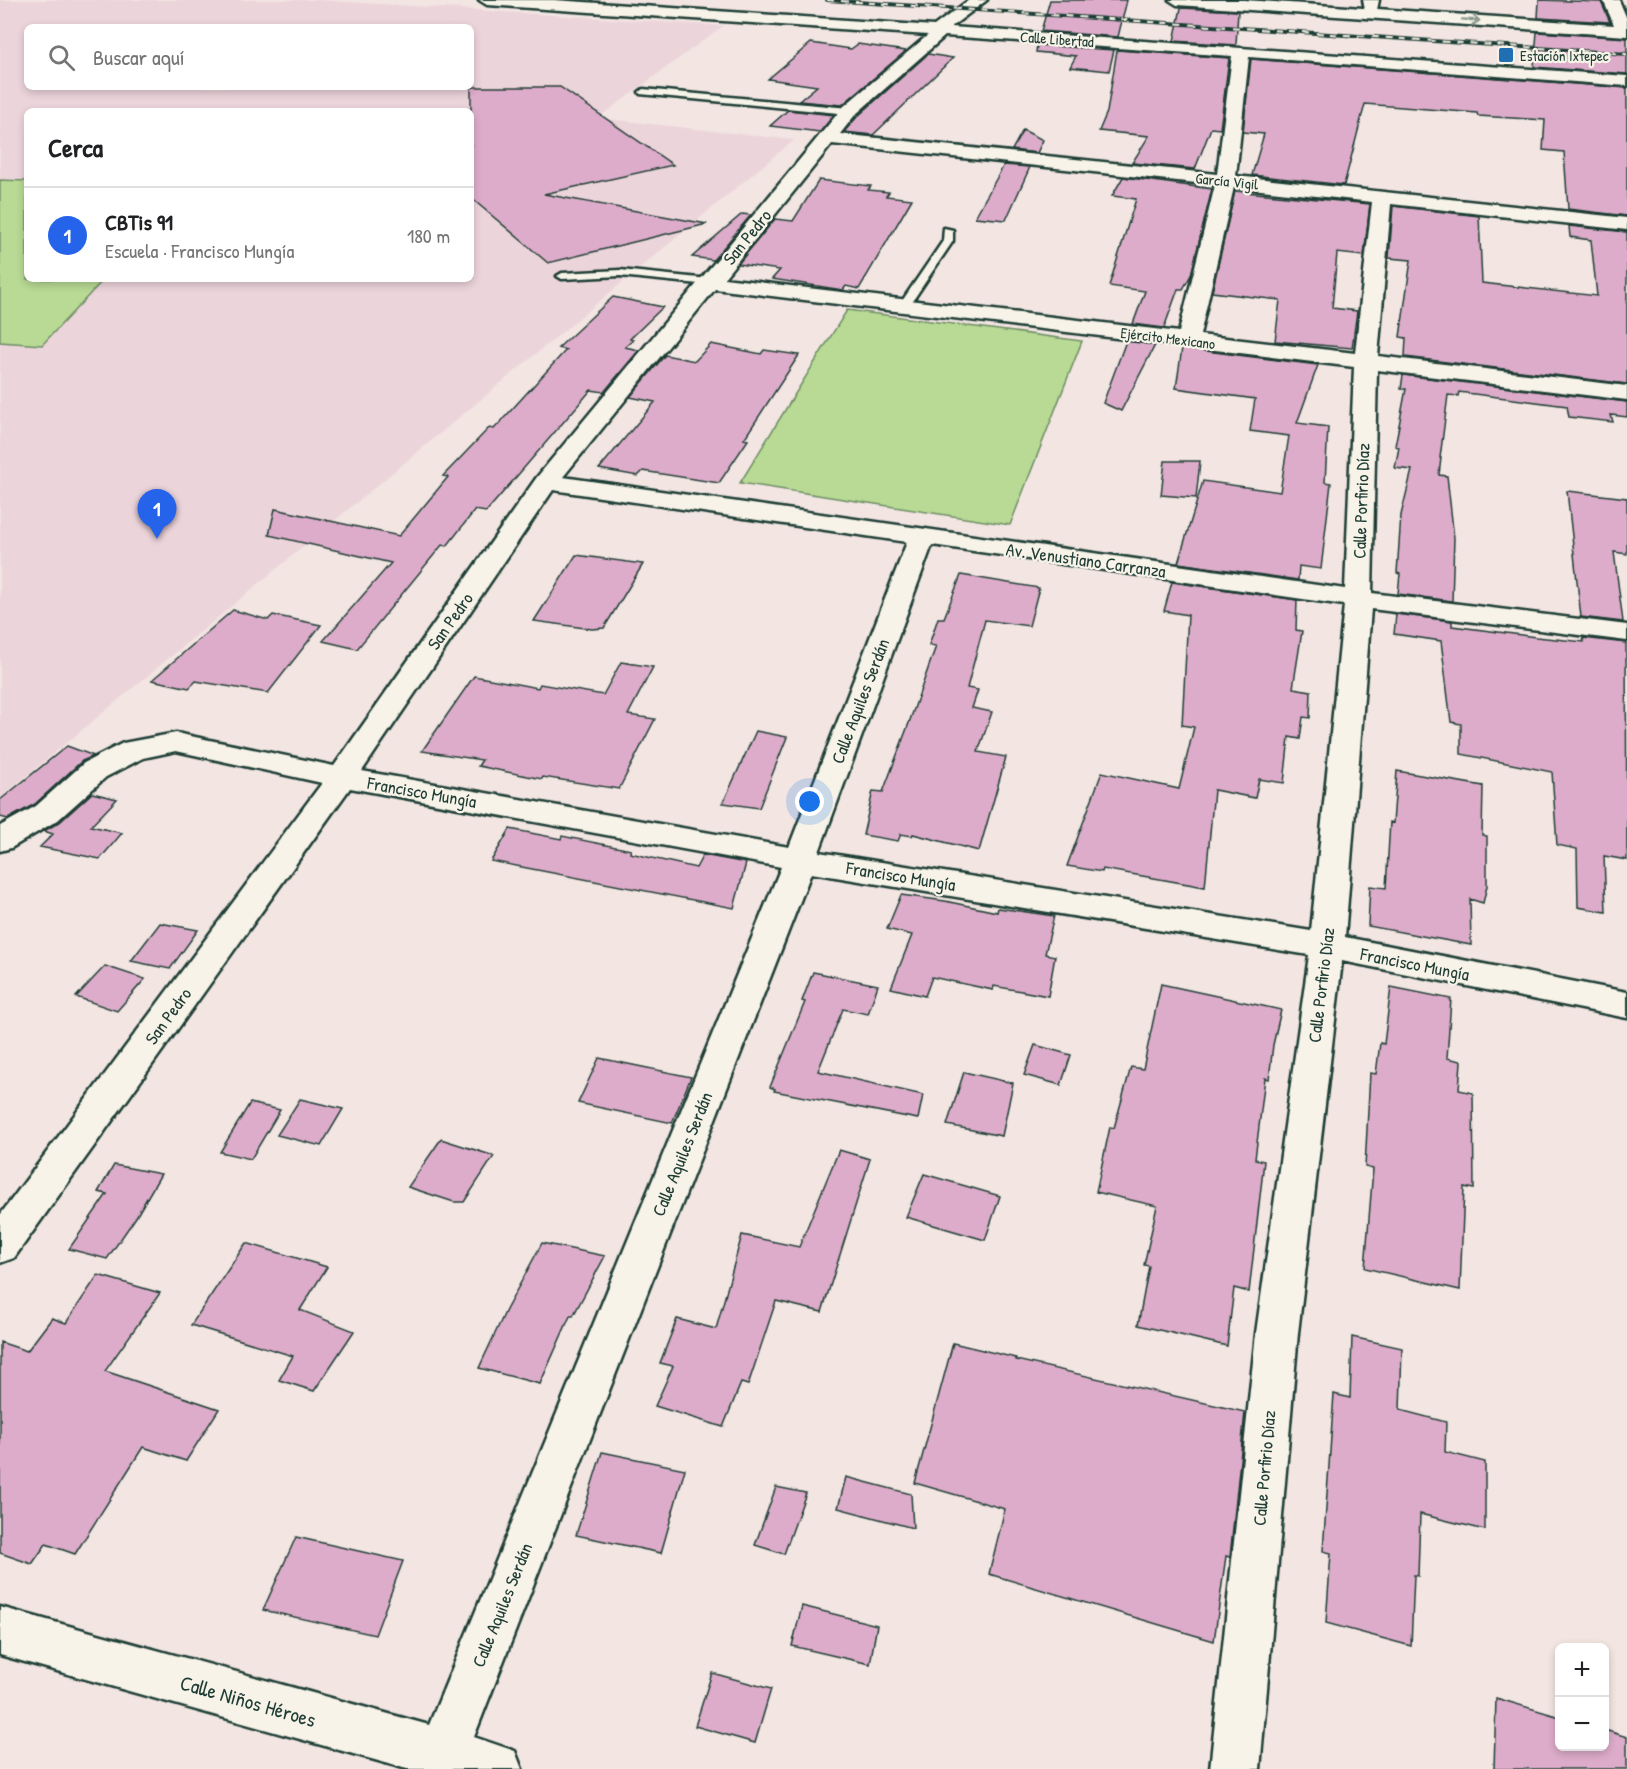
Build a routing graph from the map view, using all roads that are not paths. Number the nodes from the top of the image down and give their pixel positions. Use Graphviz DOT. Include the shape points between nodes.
graph roads {
  1 [pos="487,0"];
  2 [pos="979,0"];
  3 [pos="1177,0"];
  4 [pos="1611,0"];
  5 [pos="1371,6"];
  6 [pos="942,31"];
  7 [pos="1626,31"];
  8 [pos="1241,52"];
  9 [pos="1627,81"];
  10 [pos="643,92"];
  11 [pos="849,111"];
  12 [pos="828,138"];
  13 [pos="1226,181"];
  14 [pos="1382,199"];
  15 [pos="1627,224"];
  16 [pos="948,230"];
  17 [pos="562,276"];
  18 [pos="709,282"];
  19 [pos="903,307"];
  20 [pos="1188,340"];
  21 [pos="1366,360"];
  22 [pos="1627,393"];
  23 [pos="546,482"];
  24 [pos="922,536"];
  25 [pos="1358,599"];
  26 [pos="1627,633"];
  27 [pos="342,777"];
  28 [pos="0,840"];
  29 [pos="800,860"];
  30 [pos="1327,946"];
  31 [pos="1627,1005"];
  32 [pos="0,1246"];
  33 [pos="0,1631"];
  34 [pos="439,1762"];
  35 [pos="497,1769"];
  36 [pos="1235,1769"];
  1 -- 6 [label="street, Calle Libertad"];
  2 -- 6 [label="street, San Pedro" via="941,27"];
  3 -- 5 [label="street"];
  4 -- 7 [label="street"];
  5 -- 7 [label="street, one-way"];
  6 -- 8 [label="street, Calle Libertad"];
  6 -- 11 [label="street, San Pedro"];
  8 -- 9 [label="street, Calle Libertad"];
  8 -- 13 [label="street"];
  10 -- 11 [label="lane"];
  11 -- 12 [label="street, San Pedro"];
  12 -- 13 [label="street, García Vigil"];
  12 -- 18 [label="street, San Pedro"];
  13 -- 14 [label="street, García Vigil"];
  13 -- 20 [label="street"];
  14 -- 15 [label="street, García Vigil"];
  14 -- 21 [label="street, Calle Porfirio Díaz"];
  16 -- 19 [label="lane" via="948,241"];
  17 -- 18 [label="lane" via="621,273"];
  18 -- 19 [label="street, Ejército Mexicano"];
  18 -- 23 [label="street, San Pedro"];
  19 -- 20 [label="street, Ejército Mexicano"];
  20 -- 21 [label="street, Ejército Mexicano"];
  21 -- 22 [label="street, Ejército Mexicano"];
  21 -- 25 [label="street, Calle Porfirio Díaz"];
  23 -- 24 [label="street, Av. Venustiano Carranza"];
  23 -- 27 [label="street, San Pedro"];
  24 -- 25 [label="street, Av. Venustiano Carranza"];
  24 -- 29 [label="street, Calle Aquiles Serdán"];
  25 -- 26 [label="street, Av. Venustiano Carranza"];
  25 -- 30 [label="street, Calle Porfirio Díaz"];
  27 -- 28 [label="street, Francisco Mungía" via="176,742 134,750 95,770 46,813"];
  27 -- 29 [label="street, Francisco Mungía"];
  27 -- 32 [label="street, San Pedro"];
  29 -- 30 [label="street, Francisco Mungía"];
  29 -- 34 [label="street, Calle Aquiles Serdán"];
  30 -- 31 [label="street, Francisco Mungía"];
  30 -- 36 [label="street, Calle Porfirio Díaz" via="1277,1334"];
  33 -- 34 [label="street, Calle Niños Héroes"];
  34 -- 35 [label="street, Calle Niños Héroes"];
}
